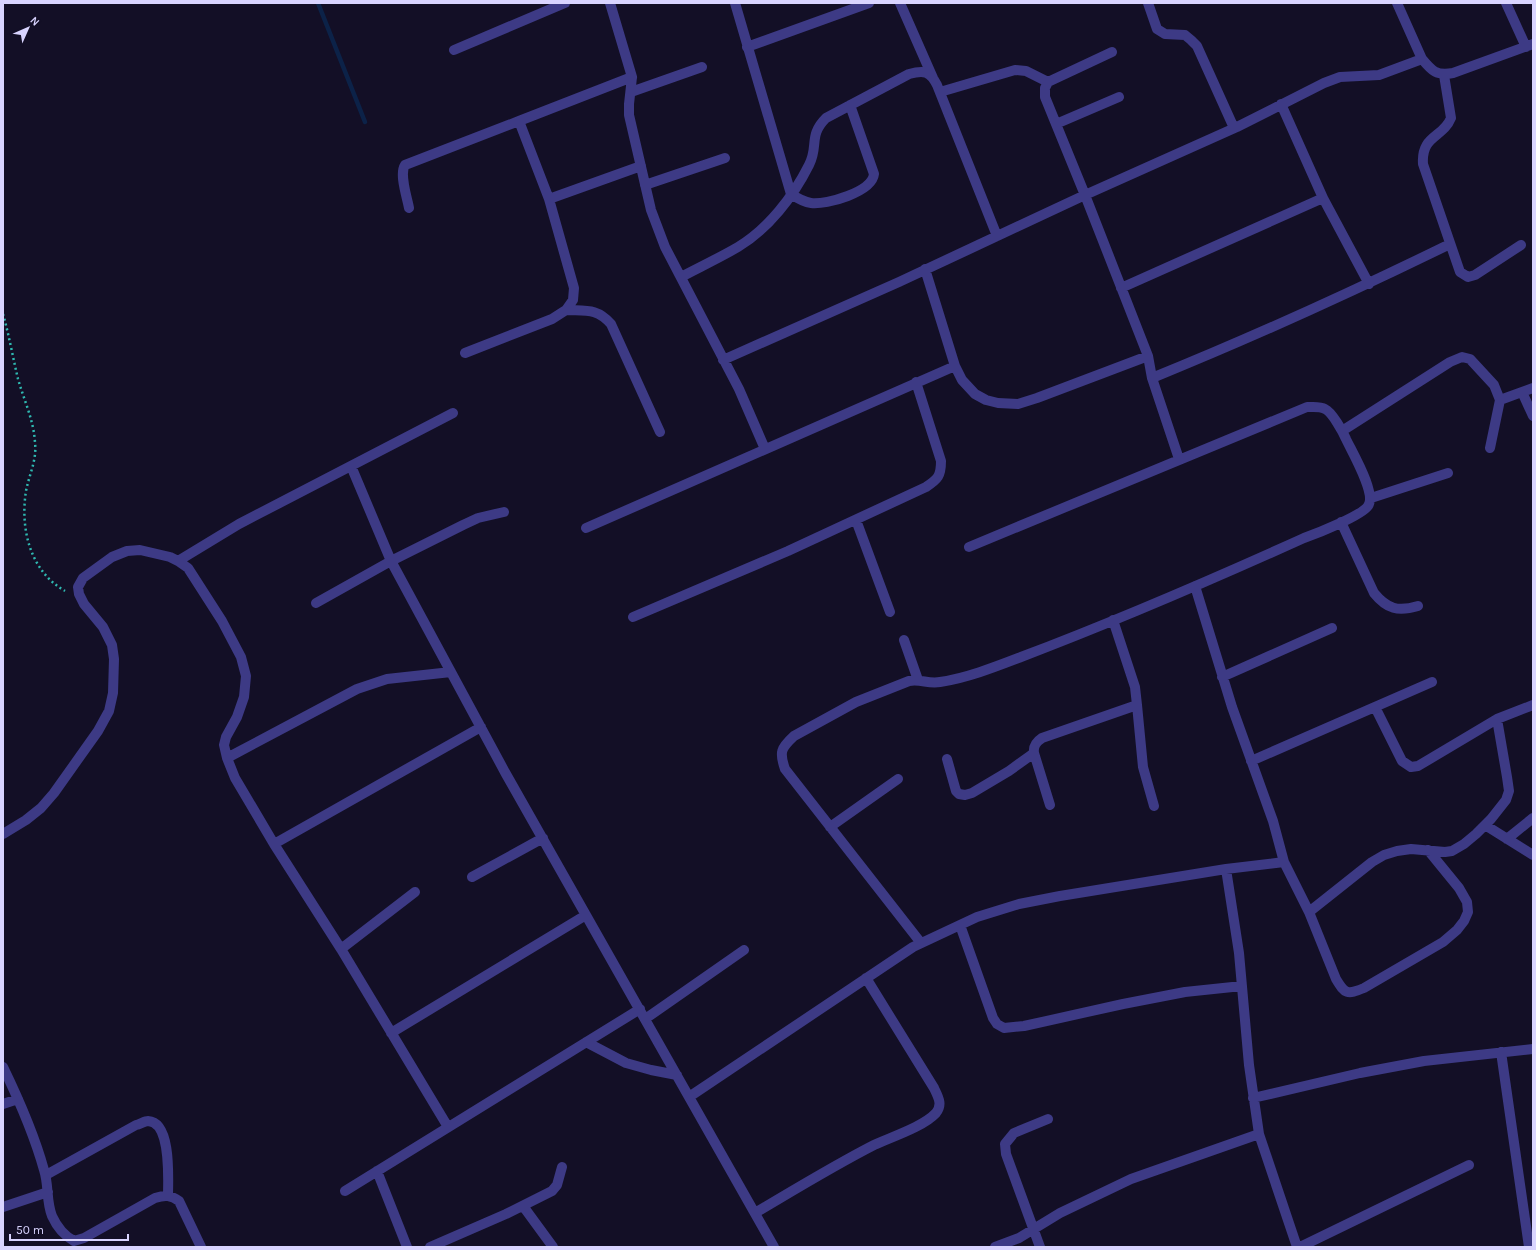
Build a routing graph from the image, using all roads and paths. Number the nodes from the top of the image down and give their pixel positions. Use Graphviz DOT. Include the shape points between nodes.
graph roads {
  1 [pos="565,3"];
  2 [pos="610,3"];
  3 [pos="734,3"];
  4 [pos="870,3"];
  5 [pos="900,3"];
  6 [pos="1148,3"];
  7 [pos="1397,3"];
  8 [pos="1506,3"];
  9 [pos="747,46"];
  10 [pos="1529,46"];
  11 [pos="454,50"];
  12 [pos="1112,52"];
  13 [pos="1422,59"];
  14 [pos="702,67"];
  15 [pos="1444,75"];
  16 [pos="632,77"];
  17 [pos="934,78"];
  18 [pos="1048,82"];
  19 [pos="631,92"];
  20 [pos="940,92"];
  21 [pos="1119,97"];
  22 [pos="1282,104"];
  23 [pos="850,105"];
  24 [pos="519,121"];
  25 [pos="1056,124"];
  26 [pos="1234,128"];
  27 [pos="725,158"];
  28 [pos="641,166"];
  29 [pos="645,185"];
  30 [pos="791,194"];
  31 [pos="1085,195"];
  32 [pos="1323,198"];
  33 [pos="549,199"];
  34 [pos="409,208"];
  35 [pos="997,236"];
  36 [pos="1450,244"];
  37 [pos="1521,245"];
  38 [pos="925,269"];
  39 [pos="681,277"];
  40 [pos="1369,284"];
  41 [pos="1121,288"];
  42 [pos="566,310"];
  43 [pos="3,314"];
  44 [pos="465,353"];
  45 [pos="1148,356"];
  46 [pos="723,360"];
  47 [pos="955,366"];
  48 [pos="1152,378"];
  49 [pos="916,382"];
  50 [pos="1533,388"];
  51 [pos="1522,392"];
  52 [pos="1500,400"];
  53 [pos="453,413"];
  54 [pos="1533,416"];
  55 [pos="1342,431"];
  56 [pos="660,432"];
  57 [pos="1490,448"];
  58 [pos="765,449"];
  59 [pos="1179,459"];
  60 [pos="350,466"];
  61 [pos="1448,473"];
  62 [pos="1371,498"];
  63 [pos="504,512"];
  64 [pos="856,520"];
  65 [pos="1341,522"];
  66 [pos="586,528"];
  67 [pos="969,547"];
  68 [pos="178,561"];
  69 [pos="391,561"];
  70 [pos="1195,586"];
  71 [pos="80,594"];
  72 [pos="316,603"];
  73 [pos="1418,606"];
  74 [pos="890,612"];
  75 [pos="633,617"];
  76 [pos="1114,620"];
  77 [pos="1332,628"];
  78 [pos="904,640"];
  79 [pos="451,672"];
  80 [pos="1222,677"];
  81 [pos="918,680"];
  82 [pos="1432,682"];
  83 [pos="1533,704"];
  84 [pos="1138,705"];
  85 [pos="1375,707"];
  86 [pos="1497,719"];
  87 [pos="481,727"];
  88 [pos="1034,754"];
  89 [pos="227,758"];
  90 [pos="947,758"];
  91 [pos="1251,761"];
  92 [pos="898,779"];
  93 [pos="1050,805"];
  94 [pos="1154,806"];
  95 [pos="1533,818"];
  96 [pos="1485,825"];
  97 [pos="830,827"];
  98 [pos="3,834"];
  99 [pos="543,838"];
  100 [pos="1507,839"];
  101 [pos="274,844"];
  102 [pos="1428,850"];
  103 [pos="1533,855"];
  104 [pos="1284,862"];
  105 [pos="1226,870"];
  106 [pos="472,877"];
  107 [pos="414,892"];
  108 [pos="1309,912"];
  109 [pos="586,915"];
  110 [pos="960,925"];
  111 [pos="917,945"];
  112 [pos="341,949"];
  113 [pos="744,950"];
  114 [pos="866,978"];
  115 [pos="1242,986"];
  116 [pos="640,1009"];
  117 [pos="645,1019"];
  118 [pos="391,1033"];
  119 [pos="586,1042"];
  120 [pos="1533,1049"];
  121 [pos="1501,1052"];
  122 [pos="3,1067"];
  123 [pos="677,1075"];
  124 [pos="689,1097"];
  125 [pos="1253,1098"];
  126 [pos="18,1099"];
  127 [pos="3,1104"];
  128 [pos="1048,1118"];
  129 [pos="448,1127"];
  130 [pos="1259,1134"];
  131 [pos="1470,1165"];
  132 [pos="562,1167"];
  133 [pos="377,1171"];
  134 [pos="46,1175"];
  135 [pos="345,1191"];
  136 [pos="48,1192"];
  137 [pos="168,1196"];
  138 [pos="523,1206"];
  139 [pos="3,1207"];
  140 [pos="755,1213"];
  141 [pos="1529,1218"];
  142 [pos="1033,1231"];
  143 [pos="201,1247"];
  144 [pos="407,1247"];
  145 [pos="430,1247"];
  146 [pos="553,1247"];
  147 [pos="774,1247"];
  148 [pos="995,1247"];
  149 [pos="1040,1247"];
  150 [pos="1297,1247"];
  151 [pos="1300,1247"];
  152 [pos="1529,1247"];
  1 -- 11 [label="street"];
  2 -- 16 [label="street"];
  3 -- 9 [label="street"];
  4 -- 9 [label="street"];
  5 -- 17 [label="street"];
  6 -- 26 [label="street" via="1157,28 1165,34 1185,35 1196,46"];
  7 -- 13 [label="street"];
  8 -- 10 [label="street"];
  9 -- 30 [label="street"];
  10 -- 15 [label="street"];
  12 -- 18 [label="street"];
  13 -- 15 [label="street" via="1430,69"];
  13 -- 22 [label="street" via="1379,75 1340,77"];
  14 -- 19 [label="street"];
  15 -- 36 [label="street" via="1452,118 1446,127 1430,139 1422,156"];
  16 -- 19 [label="street"];
  16 -- 24 [label="street"];
  17 -- 20 [label="street"];
  17 -- 23 [label="street" via="920,71 909,74"];
  18 -- 20 [label="street" via="1026,71 1015,70"];
  18 -- 25 [label="street" via="1045,97"];
  19 -- 28 [label="street" via="629,115"];
  20 -- 35 [label="street"];
  21 -- 25 [label="street"];
  22 -- 26 [label="street"];
  22 -- 32 [label="street"];
  23 -- 30 [label="street" via="826,118 817,129 814,152 809,165"];
  23 -- 30 [label="street" via="874,178 863,189 838,199 811,203"];
  24 -- 33 [label="street"];
  24 -- 34 [label="street" via="405,165 403,180"];
  25 -- 31 [label="street"];
  26 -- 31 [label="street"];
  27 -- 29 [label="street"];
  28 -- 29 [label="street"];
  28 -- 33 [label="street"];
  29 -- 39 [label="street" via="665,247"];
  30 -- 39 [label="street" via="770,221 751,238"];
  31 -- 35 [label="street"];
  31 -- 41 [label="street"];
  32 -- 40 [label="street"];
  32 -- 41 [label="street"];
  33 -- 42 [label="street" via="574,288 573,300"];
  35 -- 38 [label="street"];
  36 -- 37 [label="street" via="1460,272 1468,276 1475,275"];
  36 -- 40 [label="street"];
  38 -- 46 [label="street"];
  38 -- 47 [label="street"];
  39 -- 46 [label="street"];
  40 -- 48 [label="street" via="1233,346"];
  41 -- 45 [label="street"];
  42 -- 44 [label="street" via="552,319"];
  42 -- 56 [label="street" via="596,312 611,324"];
  43 -- 71 [label="path" via="36,444 24,510 27,537 35,559 53,584 68,593"];
  45 -- 47 [label="street" via="1018,404 998,403 975,394 962,380"];
  45 -- 48 [label="street"];
  46 -- 58 [label="street" via="739,389"];
  47 -- 49 [label="street"];
  48 -- 59 [label="street"];
  49 -- 58 [label="street"];
  49 -- 64 [label="street" via="941,461 941,472 936,481 926,488"];
  50 -- 51 [label="street"];
  51 -- 52 [label="street"];
  51 -- 54 [label="street"];
  52 -- 55 [label="street" via="1494,385 1476,363 1470,358 1462,357 1450,362"];
  52 -- 57 [label="street"];
  53 -- 60 [label="street"];
  55 -- 59 [label="street" via="1327,409 1307,407"];
  55 -- 62 [label="street" via="1367,483"];
  58 -- 66 [label="street"];
  59 -- 67 [label="street"];
  60 -- 68 [label="street" via="239,524"];
  60 -- 69 [label="street"];
  61 -- 62 [label="street"];
  62 -- 65 [label="street" via="1368,506"];
  63 -- 69 [label="street" via="478,518"];
  64 -- 74 [label="street"];
  64 -- 75 [label="street"];
  65 -- 70 [label="street"];
  65 -- 73 [label="street" via="1374,593 1382,603 1395,609 1406,610"];
  68 -- 71 [label="street" via="140,550 127,550 112,557 83,578 78,586"];
  68 -- 89 [label="street" via="188,568 222,621 241,657 246,676 244,697 224,745"];
  69 -- 72 [label="street"];
  69 -- 79 [label="street"];
  70 -- 76 [label="street"];
  70 -- 80 [label="street"];
  71 -- 98 [label="street" via="112,645 113,693 109,711 98,731 42,808"];
  76 -- 81 [label="street" via="960,678 933,682"];
  76 -- 84 [label="street" via="1135,686"];
  77 -- 80 [label="street"];
  78 -- 81 [label="street"];
  79 -- 87 [label="street"];
  79 -- 89 [label="street" via="387,679 357,688"];
  80 -- 91 [label="street"];
  81 -- 97 [label="street" via="909,681 856,702 786,743 781,759 785,769"];
  82 -- 85 [label="street"];
  83 -- 86 [label="street"];
  84 -- 88 [label="street" via="1042,738 1035,744"];
  84 -- 94 [label="street" via="1143,767"];
  85 -- 86 [label="street" via="1400,757 1411,767 1418,766"];
  85 -- 91 [label="street"];
  86 -- 96 [label="street" via="1508,777 1508,791 1506,800"];
  87 -- 99 [label="street"];
  87 -- 101 [label="street"];
  88 -- 90 [label="street" via="965,795 956,792"];
  88 -- 93 [label="street"];
  89 -- 101 [label="street" via="235,778"];
  91 -- 104 [label="street" via="1273,821"];
  92 -- 97 [label="street"];
  95 -- 100 [label="street"];
  96 -- 100 [label="street"];
  96 -- 102 [label="street" via="1452,851"];
  97 -- 111 [label="street"];
  99 -- 106 [label="street"];
  99 -- 109 [label="street"];
  100 -- 103 [label="street"];
  101 -- 112 [label="street"];
  102 -- 108 [label="street" via="1411,849 1384,855"];
  102 -- 108 [label="street" via="1467,902 1468,912 1464,921 1442,942 1364,988 1352,993 1342,988"];
  104 -- 105 [label="street"];
  104 -- 108 [label="street"];
  105 -- 110 [label="street" via="1019,904"];
  105 -- 115 [label="street"];
  107 -- 112 [label="street"];
  109 -- 116 [label="street"];
  109 -- 118 [label="street"];
  110 -- 111 [label="street"];
  110 -- 115 [label="street" via="993,1018 1004,1028 1185,992"];
  111 -- 114 [label="street"];
  112 -- 118 [label="street"];
  113 -- 117 [label="street"];
  114 -- 124 [label="street"];
  114 -- 140 [label="street" via="934,1088 940,1106 936,1113 915,1127 869,1148"];
  115 -- 125 [label="street"];
  116 -- 117 [label="street"];
  116 -- 119 [label="street"];
  117 -- 123 [label="street"];
  118 -- 129 [label="street"];
  119 -- 123 [label="street" via="626,1063"];
  119 -- 129 [label="street"];
  120 -- 121 [label="street"];
  121 -- 125 [label="street" via="1424,1061"];
  121 -- 141 [label="street"];
  122 -- 126 [label="street"];
  123 -- 124 [label="street"];
  124 -- 140 [label="street"];
  125 -- 130 [label="street"];
  126 -- 127 [label="street"];
  126 -- 134 [label="street" via="38,1147"];
  128 -- 142 [label="street" via="1014,1133 1005,1144 1006,1154"];
  129 -- 133 [label="street"];
  130 -- 142 [label="street" via="1131,1179 1060,1213"];
  130 -- 150 [label="street"];
  131 -- 151 [label="street"];
  132 -- 138 [label="street" via="557,1186 552,1191"];
  133 -- 135 [label="street"];
  133 -- 144 [label="street"];
  134 -- 136 [label="street"];
  134 -- 137 [label="street" via="136,1125 148,1121 160,1128 164,1137 168,1155"];
  136 -- 137 [label="street" via="52,1215 58,1228 74,1241 84,1238 155,1198"];
  136 -- 139 [label="street"];
  137 -- 143 [label="street" via="174,1197 183,1207"];
  138 -- 145 [label="street"];
  138 -- 146 [label="street"];
  140 -- 147 [label="street"];
  141 -- 152 [label="street"];
  142 -- 148 [label="street"];
  142 -- 149 [label="street"];
}
